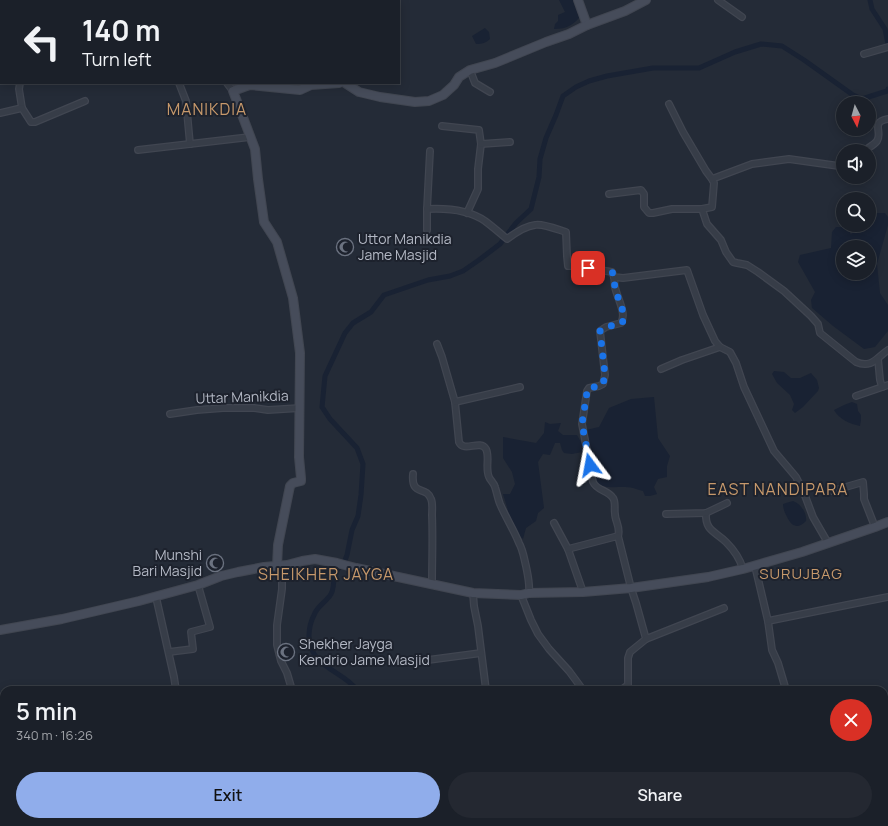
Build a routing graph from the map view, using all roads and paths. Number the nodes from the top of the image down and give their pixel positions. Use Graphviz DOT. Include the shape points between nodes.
graph roads {
  1 [pos="578,0"];
  2 [pos="646,0"];
  3 [pos="718,0"];
  4 [pos="742,17"];
  5 [pos="587,25"];
  6 [pos="885,47"];
  7 [pos="864,54"];
  8 [pos="470,70"];
  9 [pos="20,84"];
  10 [pos="179,84"];
  11 [pos="227,84"];
  12 [pos="325,84"];
  13 [pos="347,84"];
  14 [pos="233,91"];
  15 [pos="490,92"];
  16 [pos="85,102"];
  17 [pos="669,104"];
  18 [pos="22,108"];
  19 [pos="0,113"];
  20 [pos="888,119"];
  21 [pos="442,126"];
  22 [pos="250,136"];
  23 [pos="510,142"];
  24 [pos="190,144"];
  25 [pos="481,144"];
  26 [pos="872,144"];
  27 [pos="138,150"];
  28 [pos="430,151"];
  29 [pos="836,166"];
  30 [pos="712,179"];
  31 [pos="609,194"];
  32 [pos="427,209"];
  33 [pos="702,209"];
  34 [pos="467,213"];
  35 [pos="427,230"];
  36 [pos="614,277"];
  37 [pos="438,344"];
  38 [pos="720,347"];
  39 [pos="888,350"];
  40 [pos="878,359"];
  41 [pos="661,368"];
  42 [pos="520,386"];
  43 [pos="885,386"];
  44 [pos="856,396"];
  45 [pos="455,402"];
  46 [pos="300,408"];
  47 [pos="170,414"];
  48 [pos="413,474"];
  49 [pos="832,491"];
  50 [pos="728,503"];
  51 [pos="706,513"];
  52 [pos="666,514"];
  53 [pos="888,522"];
  54 [pos="554,523"];
  55 [pos="875,527"];
  56 [pos="618,536"];
  57 [pos="828,543"];
  58 [pos="568,549"];
  59 [pos="278,566"];
  60 [pos="755,566"];
  61 [pos="743,569"];
  62 [pos="432,584"];
  63 [pos="198,585"];
  64 [pos="631,588"];
  65 [pos="584,592"];
  66 [pos="473,593"];
  67 [pos="525,594"];
  68 [pos="156,597"];
  69 [pos="888,597"];
  70 [pos="724,608"];
  71 [pos="768,621"];
  72 [pos="0,630"];
  73 [pos="646,639"];
  74 [pos="169,652"];
  75 [pos="481,653"];
  76 [pos="428,660"];
  77 [pos="175,686"];
  78 [pos="291,686"];
  79 [pos="485,686"];
  80 [pos="580,686"];
  81 [pos="627,686"];
  82 [pos="785,686"];
  1 -- 5 [label="main road"];
  2 -- 5 [label="main road"];
  3 -- 4 [label="street"];
  5 -- 8 [label="main road" via="495,63"];
  6 -- 7 [label="street"];
  8 -- 13 [label="main road" via="459,77 443,95 430,101 415,102 373,96 359,92"];
  8 -- 15 [label="street" via="474,83"];
  9 -- 18 [label="street"];
  10 -- 24 [label="street" via="186,102"];
  11 -- 14 [label="street"];
  12 -- 14 [label="main road" via="311,85 300,90 250,85"];
  14 -- 22 [label="main road, Uttar Manikdia"];
  16 -- 18 [label="street" via="35,122 31,122"];
  17 -- 30 [label="street"];
  18 -- 19 [label="street"];
  20 -- 26 [label="street" via="879,122 878,138"];
  21 -- 25 [label="street" via="479,130"];
  22 -- 24 [label="street"];
  22 -- 46 [label="main road, Uttar Manikdia" via="255,149 264,222 277,242 293,298 300,353"];
  23 -- 25 [label="street"];
  24 -- 27 [label="street"];
  25 -- 34 [label="street" via="478,189"];
  28 -- 32 [label="street"];
  29 -- 30 [label="street" via="789,159 752,164"];
  30 -- 33 [label="street" via="712,207"];
  31 -- 33 [label="street" via="640,190 644,194 644,207 654,213 672,209"];
  32 -- 34 [label="street"];
  32 -- 35 [label="street"];
  33 -- 40 [label="street" via="707,224 721,240 733,262 746,265 784,291 818,324 820,333 856,362 867,365"];
  34 -- 36 [label="street" via="484,220 507,239 536,224 566,232 568,266 612,272"];
  36 -- 38 [label="street" via="687,270 703,315"];
  36 -- 56 [label="street" via="623,320 622,323 600,331 605,375 603,384 589,388 587,392 582,424 594,485 614,499 614,514 620,532"];
  37 -- 45 [label="street"];
  38 -- 41 [label="street"];
  38 -- 57 [label="street" via="730,352 774,451 796,477 813,517"];
  39 -- 40 [label="street"];
  40 -- 43 [label="street" via="880,380"];
  42 -- 45 [label="street"];
  43 -- 44 [label="street"];
  45 -- 67 [label="street" via="460,445 477,445 485,448 488,475 520,543 530,586"];
  46 -- 47 [label="street, Uttar Manikdia" via="223,408"];
  46 -- 59 [label="main road" via="301,481 290,486 278,545"];
  48 -- 62 [label="street" via="413,486 431,499"];
  49 -- 55 [label="street" via="863,482 864,499"];
  50 -- 51 [label="street"];
  51 -- 52 [label="street"];
  51 -- 61 [label="street" via="705,520 709,528 738,556"];
  53 -- 55 [label="main road"];
  54 -- 58 [label="street"];
  55 -- 57 [label="main road"];
  56 -- 58 [label="street"];
  56 -- 64 [label="street"];
  57 -- 60 [label="main road"];
  58 -- 65 [label="street"];
  59 -- 62 [label="main road" via="315,559"];
  59 -- 63 [label="main road" via="221,576"];
  59 -- 78 [label="street" via="282,575 282,589 277,645"];
  60 -- 61 [label="main road"];
  60 -- 71 [label="street"];
  61 -- 64 [label="main road" via="708,577"];
  62 -- 66 [label="main road"];
  63 -- 68 [label="main road"];
  63 -- 74 [label="street" via="210,628 191,632 193,649"];
  64 -- 65 [label="main road"];
  64 -- 73 [label="street"];
  65 -- 67 [label="main road"];
  66 -- 67 [label="main road"];
  66 -- 75 [label="street"];
  67 -- 80 [label="street" via="531,620 538,634"];
  68 -- 72 [label="main road" via="62,619"];
  68 -- 74 [label="street"];
  69 -- 71 [label="street"];
  70 -- 73 [label="street"];
  71 -- 82 [label="street" via="772,650"];
  73 -- 81 [label="street" via="630,652"];
  74 -- 77 [label="street"];
  75 -- 76 [label="street"];
  75 -- 79 [label="street"];
}
